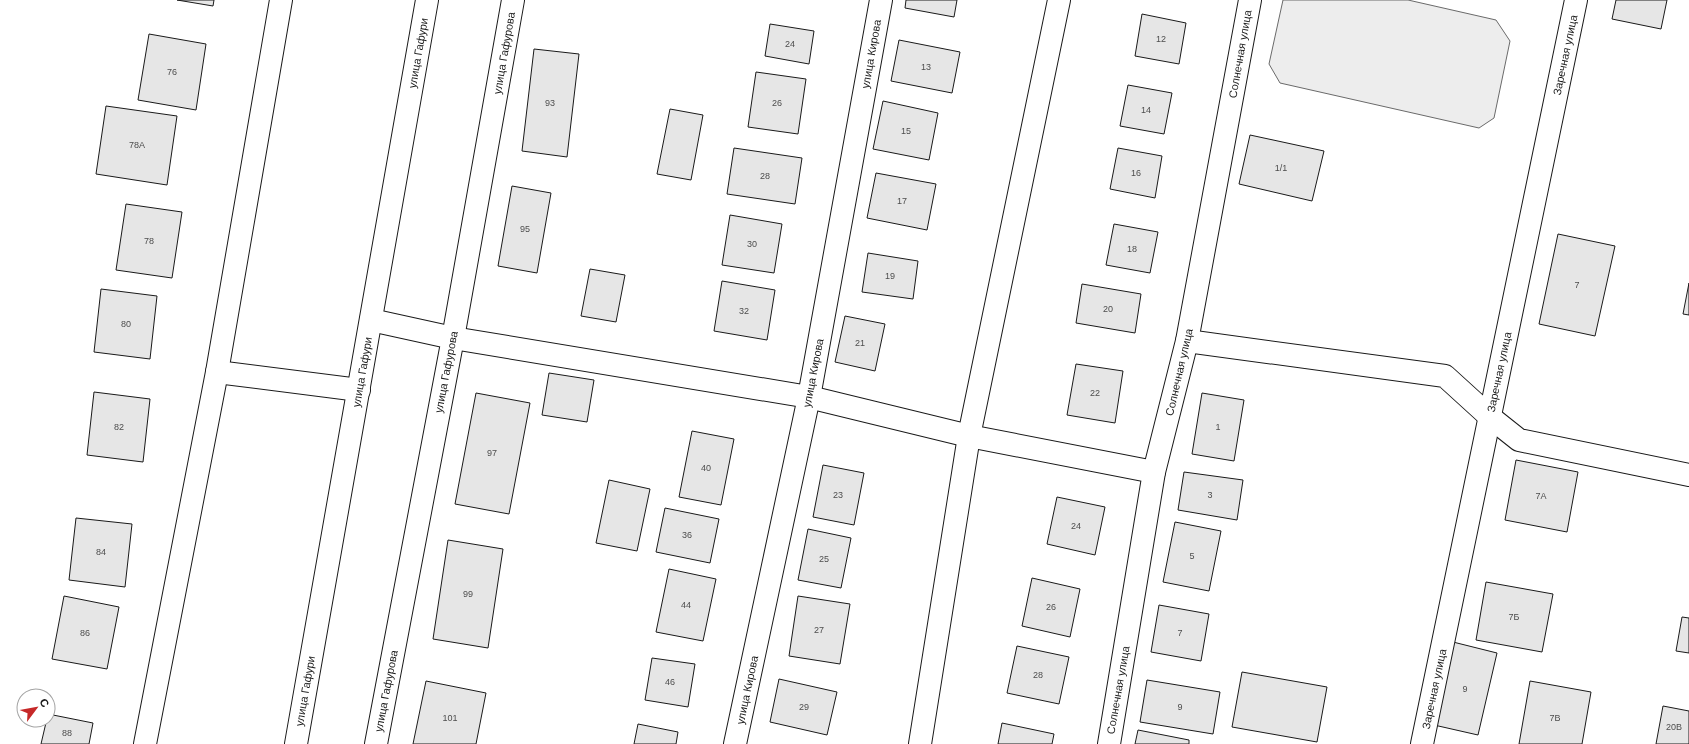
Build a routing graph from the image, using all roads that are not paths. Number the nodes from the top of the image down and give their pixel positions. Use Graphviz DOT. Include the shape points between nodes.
graph roads {
  1 [pos="281,0"];
  2 [pos="427,0"];
  3 [pos="513,0"];
  4 [pos="881,0"];
  5 [pos="1060,0"];
  6 [pos="1250,0"];
  7 [pos="1576,0"];
  8 [pos="371,320"];
  9 [pos="453,338"];
  10 [pos="1187,341"];
  11 [pos="217,372"];
  12 [pos="359,390"];
  13 [pos="809,397"];
  14 [pos="1490,417"];
  15 [pos="969,436"];
  16 [pos="1154,472"];
  17 [pos="1689,475"];
  18 [pos="145,744"];
  19 [pos="296,744"];
  20 [pos="376,744"];
  21 [pos="736,744"];
  22 [pos="920,744"];
  23 [pos="1109,744"];
  24 [pos="1424,744"];
  1 -- 11 [label="street"];
  2 -- 8 [label="street, улица Гафури"];
  3 -- 9 [label="street, улица Гафурова"];
  4 -- 13 [label="street, улица Кирова"];
  5 -- 15 [label="street"];
  6 -- 10 [label="street, Солнечная улица"];
  7 -- 14 [label="street, Заречная улица"];
  8 -- 9 [label="street"];
  8 -- 12 [label="street, улица Гафури"];
  9 -- 13 [label="street"];
  9 -- 20 [label="street, улица Гафурова"];
  10 -- 14 [label="street" via="1445,376"];
  10 -- 16 [label="street, Солнечная улица"];
  11 -- 12 [label="street"];
  11 -- 18 [label="street"];
  12 -- 19 [label="street, улица Гафури"];
  13 -- 15 [label="street"];
  13 -- 21 [label="street, улица Кирова"];
  14 -- 17 [label="street" via="1519,440"];
  14 -- 24 [label="street, Заречная улица"];
  15 -- 16 [label="street"];
  15 -- 22 [label="street"];
  16 -- 23 [label="street, Солнечная улица"];
}
